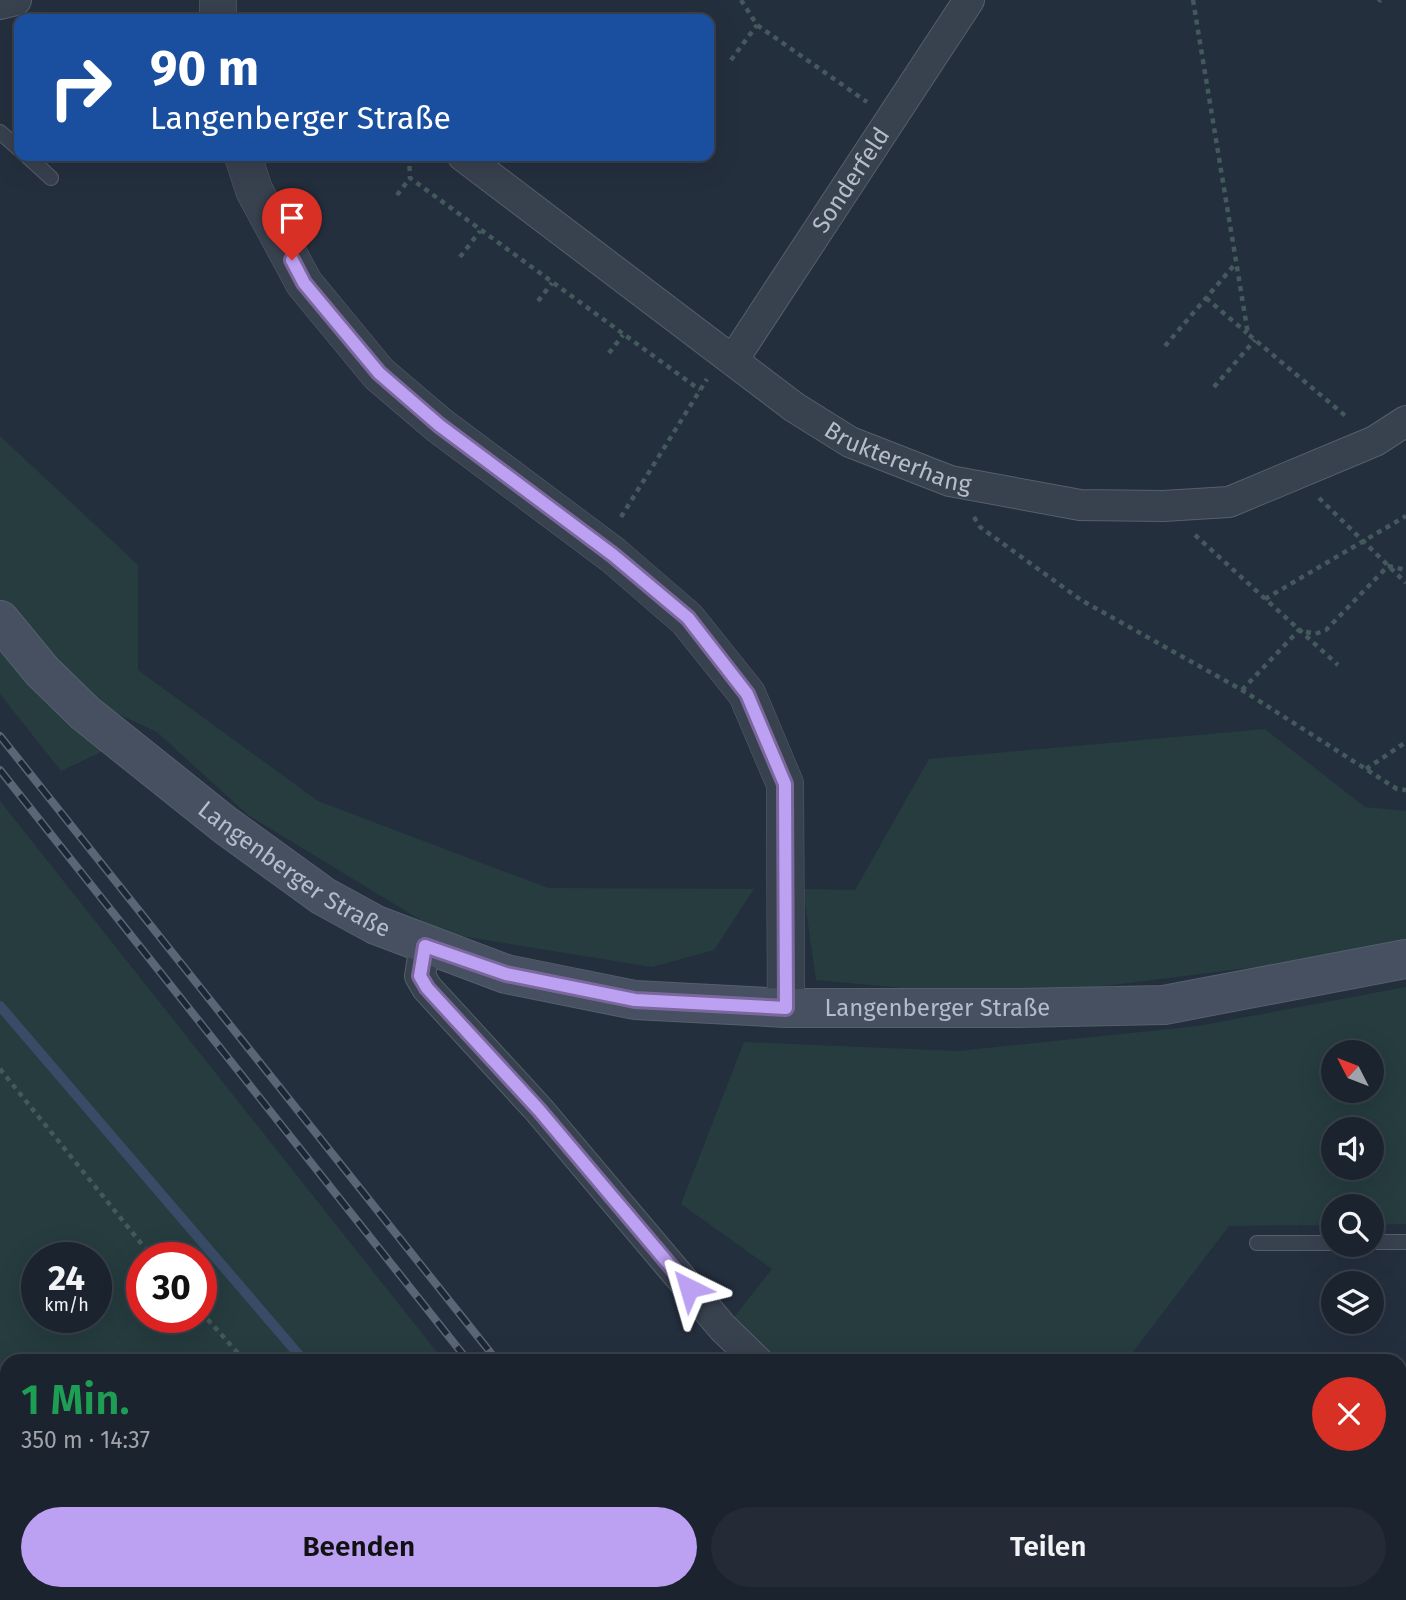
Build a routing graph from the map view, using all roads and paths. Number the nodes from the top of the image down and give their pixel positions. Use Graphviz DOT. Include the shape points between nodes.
graph roads {
  1 [pos="16,0"];
  2 [pos="741,0"];
  3 [pos="969,0"];
  4 [pos="1193,0"];
  5 [pos="0,4"];
  6 [pos="757,24"];
  7 [pos="731,60"];
  8 [pos="891,119"];
  9 [pos="0,132"];
  10 [pos="14,145"];
  11 [pos="32,161"];
  12 [pos="245,161"];
  13 [pos="409,161"];
  14 [pos="470,161"];
  15 [pos="51,178"];
  16 [pos="410,178"];
  17 [pos="397,195"];
  18 [pos="480,231"];
  19 [pos="460,257"];
  20 [pos="1236,262"];
  21 [pos="552,283"];
  22 [pos="1206,298"];
  23 [pos="538,301"];
  24 [pos="1248,334"];
  25 [pos="623,335"];
  26 [pos="1255,340"];
  27 [pos="1166,346"];
  28 [pos="609,353"];
  29 [pos="728,356"];
  30 [pos="1214,387"];
  31 [pos="700,390"];
  32 [pos="1406,421"];
  33 [pos="1375,441"];
  34 [pos="1297,476"];
  35 [pos="950,481"];
  36 [pos="1163,506"];
  37 [pos="621,515"];
  38 [pos="1406,516"];
  39 [pos="1361,541"];
  40 [pos="1388,566"];
  41 [pos="1406,570"];
  42 [pos="1406,583"];
  43 [pos="1265,599"];
  44 [pos="0,620"];
  45 [pos="1299,630"];
  46 [pos="1338,665"];
  47 [pos="1242,690"];
  48 [pos="1406,742"];
  49 [pos="1365,769"];
  50 [pos="1406,790"];
  51 [pos="425,946"];
  52 [pos="1406,959"];
  53 [pos="786,1008"];
  54 [pos="0,1069"];
  55 [pos="140,1242"];
  56 [pos="1321,1242"];
  57 [pos="1384,1242"];
  58 [pos="1406,1242"];
  59 [pos="1256,1243"];
  60 [pos="217,1330"];
  61 [pos="239,1354"];
  62 [pos="750,1354"];
  1 -- 5 [label="street"];
  2 -- 6 [label="path"];
  3 -- 8 [label="street, Sonderfeld"];
  4 -- 20 [label="path"];
  6 -- 7 [label="path"];
  6 -- 8 [label="path"];
  8 -- 29 [label="street, Sonderfeld"];
  9 -- 10 [label="lane"];
  11 -- 15 [label="lane"];
  12 -- 53 [label="street" via="254,190 304,283 379,373 688,618 747,694 785,784"];
  13 -- 16 [label="path"];
  14 -- 29 [label="street, Bruktererhang"];
  16 -- 17 [label="path"];
  16 -- 18 [label="path"];
  18 -- 19 [label="path"];
  18 -- 21 [label="path"];
  20 -- 22 [label="path"];
  20 -- 24 [label="path"];
  21 -- 23 [label="path"];
  21 -- 25 [label="path"];
  22 -- 24 [label="path"];
  22 -- 27 [label="path"];
  24 -- 26 [label="path"];
  25 -- 28 [label="path"];
  25 -- 31 [label="path"];
  26 -- 30 [label="path"];
  26 -- 33 [label="path"];
  29 -- 31 [label="path"];
  29 -- 35 [label="street, Bruktererhang" via="794,407 850,442"];
  31 -- 37 [label="path"];
  32 -- 33 [label="street, Bruktererhang"];
  33 -- 34 [label="street, Bruktererhang"];
  34 -- 36 [label="street, Bruktererhang" via="1229,502"];
  34 -- 39 [label="path"];
  35 -- 36 [label="street, Bruktererhang" via="1080,505"];
  35 -- 47 [label="path" via="980,527 1069,592"];
  36 -- 43 [label="path"];
  38 -- 39 [label="path"];
  39 -- 40 [label="path"];
  39 -- 43 [label="path"];
  40 -- 41 [label="path"];
  40 -- 42 [label="path"];
  40 -- 45 [label="path" via="1326,630 1314,634"];
  43 -- 45 [label="path"];
  44 -- 51 [label="main road, Langenberger Straße" via="85,713 225,825 323,895"];
  45 -- 46 [label="path"];
  45 -- 47 [label="path"];
  47 -- 49 [label="path"];
  48 -- 49 [label="path"];
  49 -- 50 [label="path"];
  51 -- 53 [label="main road, Langenberger Straße" via="506,974 635,1000"];
  51 -- 62 [label="street" via="420,976 427,988"];
  52 -- 53 [label="main road, Langenberger Straße" via="1164,1005"];
  54 -- 55 [label="path"];
  56 -- 59 [label="lane"];
  57 -- 58 [label="lane"];
  60 -- 61 [label="path"];
}
